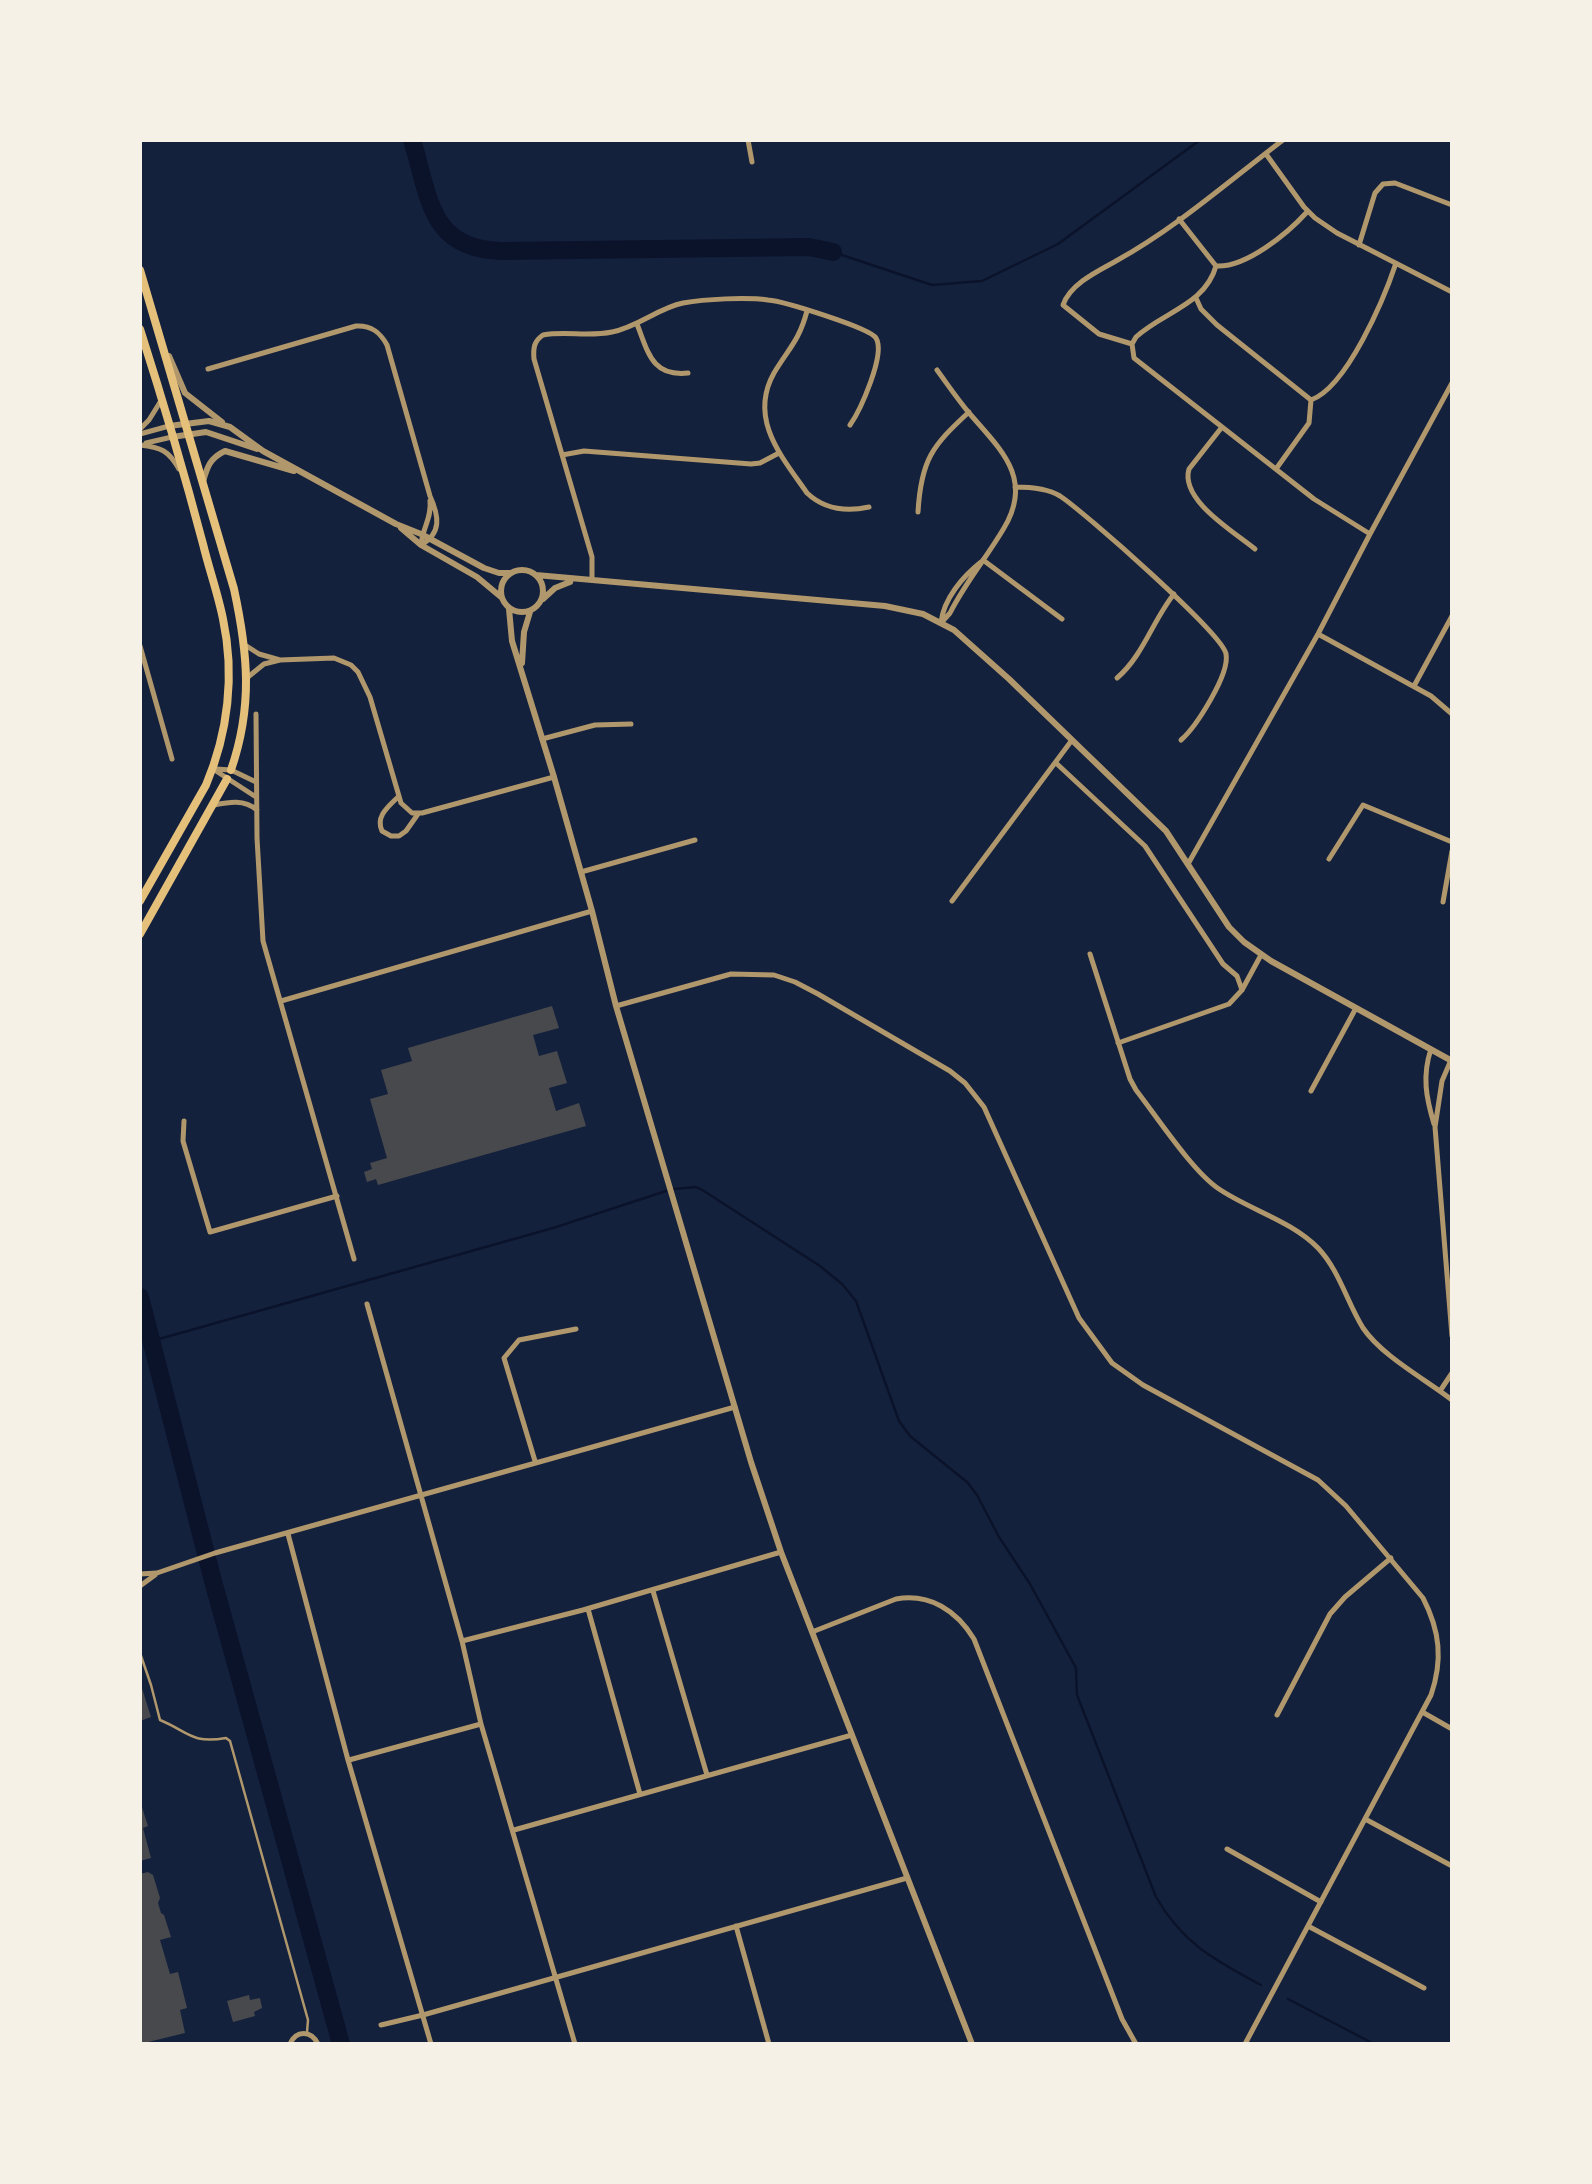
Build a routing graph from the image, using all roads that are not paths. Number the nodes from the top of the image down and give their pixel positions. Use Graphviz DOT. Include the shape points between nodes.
graph roads {
  1 [pos="748,140"];
  2 [pos="1283,140"];
  3 [pos="1265,154"];
  4 [pos="752,162"];
  5 [pos="1452,204"];
  6 [pos="1308,212"];
  7 [pos="1179,219"];
  8 [pos="1359,245"];
  9 [pos="1396,263"];
  10 [pos="1216,266"];
  11 [pos="140,270"];
  12 [pos="1452,292"];
  13 [pos="1196,298"];
  14 [pos="807,311"];
  15 [pos="155,322"];
  16 [pos="637,324"];
  17 [pos="140,329"];
  18 [pos="1132,344"];
  19 [pos="208,369"];
  20 [pos="938,370"];
  21 [pos="688,373"];
  22 [pos="1452,384"];
  23 [pos="162,398"];
  24 [pos="1311,400"];
  25 [pos="969,412"];
  26 [pos="184,422"];
  27 [pos="850,425"];
  28 [pos="169,426"];
  29 [pos="230,427"];
  30 [pos="1222,427"];
  31 [pos="140,431"];
  32 [pos="187,433"];
  33 [pos="172,437"];
  34 [pos="140,444"];
  35 [pos="263,450"];
  36 [pos="779,453"];
  37 [pos="562,455"];
  38 [pos="1276,469"];
  39 [pos="309,476"];
  40 [pos="203,484"];
  41 [pos="188,485"];
  42 [pos="1015,487"];
  43 [pos="430,496"];
  44 [pos="868,507"];
  45 [pos="918,512"];
  46 [pos="396,524"];
  47 [pos="422,534"];
  48 [pos="1370,534"];
  49 [pos="430,540"];
  50 [pos="421,545"];
  51 [pos="1255,548"];
  52 [pos="983,560"];
  53 [pos="511,573"];
  54 [pos="536,575"];
  55 [pos="592,582"];
  56 [pos="1174,594"];
  57 [pos="501,596"];
  58 [pos="542,601"];
  59 [pos="510,609"];
  60 [pos="531,611"];
  61 [pos="1452,616"];
  62 [pos="1062,619"];
  63 [pos="940,623"];
  64 [pos="1318,634"];
  65 [pos="246,645"];
  66 [pos="140,646"];
  67 [pos="280,660"];
  68 [pos="522,670"];
  69 [pos="248,676"];
  70 [pos="1117,678"];
  71 [pos="1414,686"];
  72 [pos="256,714"];
  73 [pos="1452,714"];
  74 [pos="631,724"];
  75 [pos="542,739"];
  76 [pos="1072,740"];
  77 [pos="1181,740"];
  78 [pos="172,759"];
  79 [pos="1056,763"];
  80 [pos="213,769"];
  81 [pos="229,774"];
  82 [pos="554,776"];
  83 [pos="256,782"];
  84 [pos="399,796"];
  85 [pos="256,797"];
  86 [pos="214,805"];
  87 [pos="256,810"];
  88 [pos="418,814"];
  89 [pos="695,840"];
  90 [pos="1452,842"];
  91 [pos="1452,851"];
  92 [pos="1329,858"];
  93 [pos="1188,864"];
  94 [pos="582,872"];
  95 [pos="140,900"];
  96 [pos="952,901"];
  97 [pos="1443,902"];
  98 [pos="592,911"];
  99 [pos="140,934"];
  100 [pos="1090,954"];
  101 [pos="1261,955"];
  102 [pos="1242,990"];
  103 [pos="281,1001"];
  104 [pos="616,1006"];
  105 [pos="1356,1008"];
  106 [pos="1117,1043"];
  107 [pos="1432,1050"];
  108 [pos="1452,1060"];
  109 [pos="1311,1091"];
  110 [pos="184,1121"];
  111 [pos="1435,1127"];
  112 [pos="337,1196"];
  113 [pos="1442,1229"];
  114 [pos="1452,1232"];
  115 [pos="354,1259"];
  116 [pos="367,1304"];
  117 [pos="576,1329"];
  118 [pos="1452,1336"];
  119 [pos="1452,1373"];
  120 [pos="1440,1391"];
  121 [pos="1452,1400"];
  122 [pos="735,1407"];
  123 [pos="535,1462"];
  124 [pos="422,1495"];
  125 [pos="288,1534"];
  126 [pos="781,1552"];
  127 [pos="1392,1558"];
  128 [pos="157,1573"];
  129 [pos="140,1574"];
  130 [pos="140,1586"];
  131 [pos="652,1590"];
  132 [pos="588,1609"];
  133 [pos="812,1632"];
  134 [pos="462,1641"];
  135 [pos="140,1653"];
  136 [pos="1423,1712"];
  137 [pos="1278,1715"];
  138 [pos="481,1724"];
  139 [pos="1452,1729"];
  140 [pos="852,1735"];
  141 [pos="348,1760"];
  142 [pos="706,1776"];
  143 [pos="640,1794"];
  144 [pos="1366,1820"];
  145 [pos="513,1831"];
  146 [pos="1226,1849"];
  147 [pos="1452,1866"];
  148 [pos="907,1878"];
  149 [pos="1320,1902"];
  150 [pos="736,1926"];
  151 [pos="1308,1926"];
  152 [pos="556,1978"];
  153 [pos="1424,1988"];
  154 [pos="423,2015"];
  155 [pos="381,2024"];
  156 [pos="307,2033"];
  157 [pos="281,2044"];
  158 [pos="290,2044"];
  159 [pos="318,2044"];
  160 [pos="431,2044"];
  161 [pos="575,2044"];
  162 [pos="769,2044"];
  163 [pos="972,2044"];
  164 [pos="1136,2044"];
  165 [pos="1246,2044"];
  1 -- 4 [label="street"];
  2 -- 3 [label="street"];
  3 -- 6 [label="street"];
  3 -- 7 [label="street"];
  5 -- 8 [label="street" via="1395,182 1383,184"];
  6 -- 8 [label="street"];
  6 -- 10 [label="street" via="1258,252"];
  7 -- 10 [label="street"];
  7 -- 18 [label="street" via="1098,270 1063,301 1099,334"];
  8 -- 9 [label="street"];
  9 -- 12 [label="street"];
  9 -- 24 [label="street" via="1356,349 1330,388"];
  10 -- 13 [label="street"];
  11 -- 15 [label="main road"];
  13 -- 18 [label="street"];
  13 -- 24 [label="street" via="1217,325"];
  14 -- 16 [label="street" via="763,299 696,301"];
  14 -- 27 [label="street" via="864,330 879,344"];
  14 -- 36 [label="street" via="765,397 765,422"];
  15 -- 26 [label="main road"];
  15 -- 29 [label="street" via="185,393"];
  16 -- 21 [label="street" via="656,364 672,374"];
  16 -- 37 [label="street" via="537,339 534,358"];
  17 -- 23 [label="main road"];
  18 -- 30 [label="street" via="1140,364"];
  19 -- 43 [label="street" via="370,327 387,345"];
  20 -- 25 [label="street"];
  22 -- 48 [label="street"];
  23 -- 28 [label="main road"];
  23 -- 31 [label="street"];
  24 -- 38 [label="street" via="1305,431"];
  25 -- 42 [label="street" via="1006,455"];
  25 -- 45 [label="street" via="929,456"];
  26 -- 28 [label="street"];
  26 -- 29 [label="street"];
  26 -- 32 [label="main road"];
  28 -- 31 [label="street"];
  28 -- 33 [label="main road"];
  29 -- 35 [label="street"];
  30 -- 38 [label="street"];
  30 -- 51 [label="street" via="1189,469 1189,490"];
  32 -- 33 [label="street"];
  32 -- 35 [label="street" via="214,433"];
  32 -- 40 [label="main road"];
  33 -- 34 [label="street"];
  33 -- 41 [label="main road"];
  34 -- 41 [label="street" via="172,456"];
  35 -- 39 [label="street"];
  36 -- 37 [label="street" via="751,464 584,450"];
  36 -- 44 [label="street" via="814,500 830,508"];
  37 -- 55 [label="street" via="592,556"];
  38 -- 48 [label="street"];
  39 -- 40 [label="street" via="225,451 208,464"];
  39 -- 46 [label="street"];
  40 -- 65 [label="main road"];
  41 -- 80 [label="main road" via="227,640 226,715"];
  42 -- 52 [label="street" via="1010,519"];
  42 -- 56 [label="street" via="1062,498"];
  43 -- 47 [label="street"];
  43 -- 49 [label="street" via="438,518"];
  46 -- 47 [label="street"];
  46 -- 50 [label="street"];
  47 -- 49 [label="street"];
  47 -- 50 [label="street"];
  48 -- 64 [label="street"];
  49 -- 50 [label="street"];
  49 -- 53 [label="street" via="488,570"];
  50 -- 57 [label="street"];
  52 -- 62 [label="street"];
  52 -- 63 [label="street" via="950,598"];
  53 -- 54 [label="street"];
  53 -- 57 [label="street"];
  54 -- 55 [label="street"];
  54 -- 58 [label="street"];
  55 -- 58 [label="street" via="560,585"];
  55 -- 63 [label="street" via="885,606"];
  56 -- 70 [label="street"];
  56 -- 77 [label="street" via="1221,642 1227,662 1194,728"];
  57 -- 59 [label="street"];
  58 -- 60 [label="street"];
  59 -- 60 [label="street"];
  59 -- 68 [label="street"];
  60 -- 68 [label="street"];
  61 -- 71 [label="street"];
  63 -- 76 [label="street" via="969,642"];
  64 -- 71 [label="street"];
  64 -- 93 [label="street"];
  65 -- 67 [label="street"];
  65 -- 69 [label="main road"];
  66 -- 78 [label="street"];
  67 -- 69 [label="street"];
  67 -- 84 [label="street" via="334,658 358,672"];
  68 -- 75 [label="street"];
  69 -- 81 [label="main road"];
  71 -- 73 [label="street"];
  72 -- 83 [label="street"];
  74 -- 75 [label="street"];
  75 -- 82 [label="street"];
  76 -- 79 [label="street"];
  76 -- 93 [label="street" via="1166,831"];
  79 -- 96 [label="street"];
  79 -- 102 [label="street" via="1145,846"];
  80 -- 81 [label="street"];
  80 -- 95 [label="main road"];
  81 -- 83 [label="street"];
  81 -- 85 [label="street"];
  81 -- 86 [label="main road"];
  82 -- 88 [label="street"];
  82 -- 94 [label="street"];
  83 -- 85 [label="street"];
  84 -- 88 [label="street"];
  84 -- 88 [label="street" via="381,816 382,831 399,836"];
  85 -- 87 [label="street"];
  86 -- 87 [label="street" via="240,802"];
  86 -- 99 [label="main road"];
  87 -- 103 [label="street" via="263,942"];
  89 -- 94 [label="street"];
  90 -- 92 [label="street" via="1363,805"];
  91 -- 97 [label="street"];
  93 -- 101 [label="street" via="1230,927"];
  94 -- 98 [label="street"];
  98 -- 103 [label="street"];
  98 -- 104 [label="street"];
  100 -- 106 [label="street"];
  101 -- 102 [label="street"];
  101 -- 105 [label="street"];
  102 -- 106 [label="street" via="1219,1009"];
  103 -- 112 [label="street"];
  104 -- 122 [label="street"];
  104 -- 127 [label="street" via="731,974 774,976 818,994 950,1071 984,1108 1079,1318 1112,1362 1142,1385 1318,1480"];
  105 -- 107 [label="street"];
  105 -- 109 [label="street"];
  106 -- 120 [label="street" via="1136,1090 1200,1172 1318,1249 1365,1330"];
  107 -- 108 [label="street"];
  107 -- 111 [label="street" via="1424,1075"];
  108 -- 111 [label="street"];
  110 -- 112 [label="street" via="183,1141 210,1232"];
  111 -- 113 [label="street"];
  112 -- 115 [label="street"];
  113 -- 114 [label="street"];
  113 -- 118 [label="street"];
  116 -- 124 [label="street"];
  117 -- 123 [label="street" via="519,1340 504,1358"];
  119 -- 120 [label="street"];
  120 -- 121 [label="street"];
  122 -- 123 [label="street"];
  122 -- 126 [label="street"];
  123 -- 124 [label="street"];
  124 -- 125 [label="street"];
  124 -- 134 [label="street"];
  125 -- 128 [label="street"];
  125 -- 141 [label="street"];
  126 -- 131 [label="street"];
  126 -- 133 [label="street"];
  127 -- 136 [label="street" via="1423,1598 1437,1631 1440,1664"];
  127 -- 137 [label="street" via="1330,1614"];
  128 -- 129 [label="street"];
  128 -- 130 [label="street"];
  131 -- 132 [label="street"];
  131 -- 142 [label="street"];
  132 -- 134 [label="street"];
  132 -- 143 [label="street"];
  133 -- 140 [label="street"];
  133 -- 164 [label="street" via="907,1597 946,1608 967,1627"];
  134 -- 138 [label="street"];
  135 -- 156 [label="lane" via="160,1720 198,1739 230,1739"];
  136 -- 139 [label="street"];
  136 -- 144 [label="street"];
  138 -- 141 [label="street"];
  138 -- 145 [label="street"];
  140 -- 142 [label="street"];
  140 -- 148 [label="street"];
  141 -- 154 [label="street"];
  142 -- 143 [label="street"];
  143 -- 145 [label="street"];
  144 -- 147 [label="street"];
  144 -- 149 [label="street"];
  145 -- 152 [label="street"];
  146 -- 149 [label="street"];
  148 -- 150 [label="street"];
  148 -- 163 [label="street"];
  149 -- 151 [label="street"];
  150 -- 152 [label="street"];
  150 -- 162 [label="street"];
  151 -- 153 [label="street"];
  151 -- 165 [label="street"];
  152 -- 154 [label="street"];
  152 -- 161 [label="street"];
  154 -- 155 [label="street"];
  154 -- 160 [label="street"];
  156 -- 158 [label="street"];
  156 -- 159 [label="street"];
  157 -- 158 [label="street"];
}
